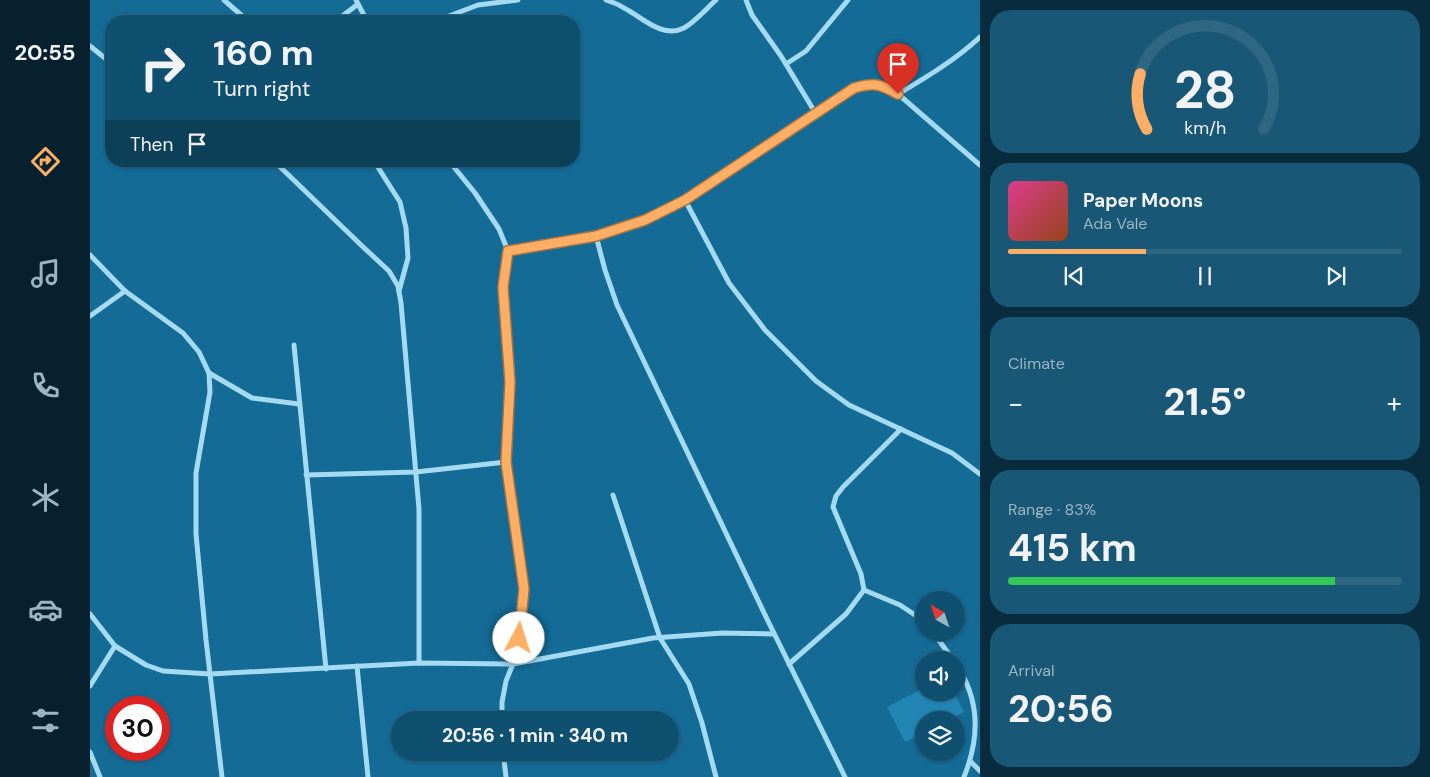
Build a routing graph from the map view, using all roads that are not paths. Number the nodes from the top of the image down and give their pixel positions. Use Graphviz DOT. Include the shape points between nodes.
graph roads {
  1 [pos="224,0"];
  2 [pos="518,0"];
  3 [pos="606,0"];
  4 [pos="716,0"];
  5 [pos="746,0"];
  6 [pos="848,0"];
  7 [pos="357,2"];
  8 [pos="241,15"];
  9 [pos="343,15"];
  10 [pos="364,15"];
  11 [pos="452,15"];
  12 [pos="980,37"];
  13 [pos="90,46"];
  14 [pos="105,58"];
  15 [pos="786,64"];
  16 [pos="898,94"];
  17 [pos="816,114"];
  18 [pos="980,165"];
  19 [pos="280,167"];
  20 [pos="378,167"];
  21 [pos="454,167"];
  22 [pos="685,200"];
  23 [pos="596,236"];
  24 [pos="508,251"];
  25 [pos="90,255"];
  26 [pos="125,291"];
  27 [pos="399,292"];
  28 [pos="90,316"];
  29 [pos="294,345"];
  30 [pos="209,373"];
  31 [pos="300,404"];
  32 [pos="901,429"];
  33 [pos="506,462"];
  34 [pos="416,472"];
  35 [pos="979,472"];
  36 [pos="306,475"];
  37 [pos="613,495"];
  38 [pos="864,590"];
  39 [pos="90,614"];
  40 [pos="915,615"];
  41 [pos="774,634"];
  42 [pos="660,638"];
  43 [pos="114,646"];
  44 [pos="419,663"];
  45 [pos="513,664"];
  46 [pos="790,664"];
  47 [pos="357,666"];
  48 [pos="326,669"];
  49 [pos="210,674"];
  50 [pos="965,676"];
  51 [pos="90,686"];
  52 [pos="502,711"];
  53 [pos="90,752"];
  54 [pos="505,761"];
  55 [pos="971,762"];
  56 [pos="980,770"];
  57 [pos="100,777"];
  58 [pos="222,777"];
  59 [pos="368,777"];
  60 [pos="506,777"];
  61 [pos="716,777"];
  62 [pos="845,777"];
  63 [pos="964,777"];
  1 -- 8 [label="street"];
  2 -- 11 [label="street" via="478,5"];
  3 -- 4 [label="street" via="667,31 681,29 691,23"];
  5 -- 15 [label="street" via="752,15"];
  6 -- 15 [label="street" via="806,51"];
  7 -- 9 [label="street"];
  7 -- 10 [label="street"];
  12 -- 16 [label="street" via="940,70"];
  13 -- 14 [label="street"];
  15 -- 17 [label="street"];
  16 -- 17 [label="street" via="880,85 869,84 854,88"];
  16 -- 18 [label="street"];
  17 -- 22 [label="street"];
  19 -- 27 [label="street" via="389,271"];
  20 -- 27 [label="street" via="400,202 406,228 408,258"];
  21 -- 24 [label="street" via="499,229"];
  22 -- 23 [label="street" via="645,220"];
  22 -- 32 [label="street" via="729,283 764,330 816,381 849,405"];
  23 -- 24 [label="street"];
  23 -- 41 [label="street" via="617,305"];
  24 -- 33 [label="street" via="503,287 510,382"];
  25 -- 26 [label="street"];
  26 -- 28 [label="street"];
  26 -- 30 [label="street" via="183,334 199,352"];
  27 -- 34 [label="street"];
  29 -- 31 [label="street"];
  30 -- 31 [label="street" via="252,398"];
  30 -- 49 [label="street" via="210,392 196,473 196,534"];
  31 -- 36 [label="street"];
  32 -- 35 [label="street" via="952,453"];
  32 -- 38 [label="street" via="842,487 833,507 858,566"];
  33 -- 34 [label="street"];
  33 -- 45 [label="street" via="524,589"];
  34 -- 36 [label="street"];
  34 -- 44 [label="street"];
  36 -- 48 [label="street"];
  37 -- 42 [label="street"];
  38 -- 40 [label="street"];
  38 -- 46 [label="street" via="846,614"];
  39 -- 43 [label="street"];
  41 -- 42 [label="street" via="722,633"];
  41 -- 46 [label="street"];
  42 -- 45 [label="street"];
  42 -- 61 [label="street" via="689,684"];
  43 -- 49 [label="street" via="163,671"];
  43 -- 51 [label="street"];
  44 -- 45 [label="street"];
  44 -- 47 [label="street"];
  45 -- 52 [label="street" via="506,681"];
  46 -- 62 [label="street"];
  47 -- 48 [label="street"];
  47 -- 59 [label="street"];
  48 -- 49 [label="street"];
  49 -- 58 [label="street"];
  50 -- 55 [label="street" via="976,703 978,726"];
  53 -- 57 [label="street"];
  54 -- 60 [label="street"];
  55 -- 56 [label="street"];
  55 -- 63 [label="street"];
}
